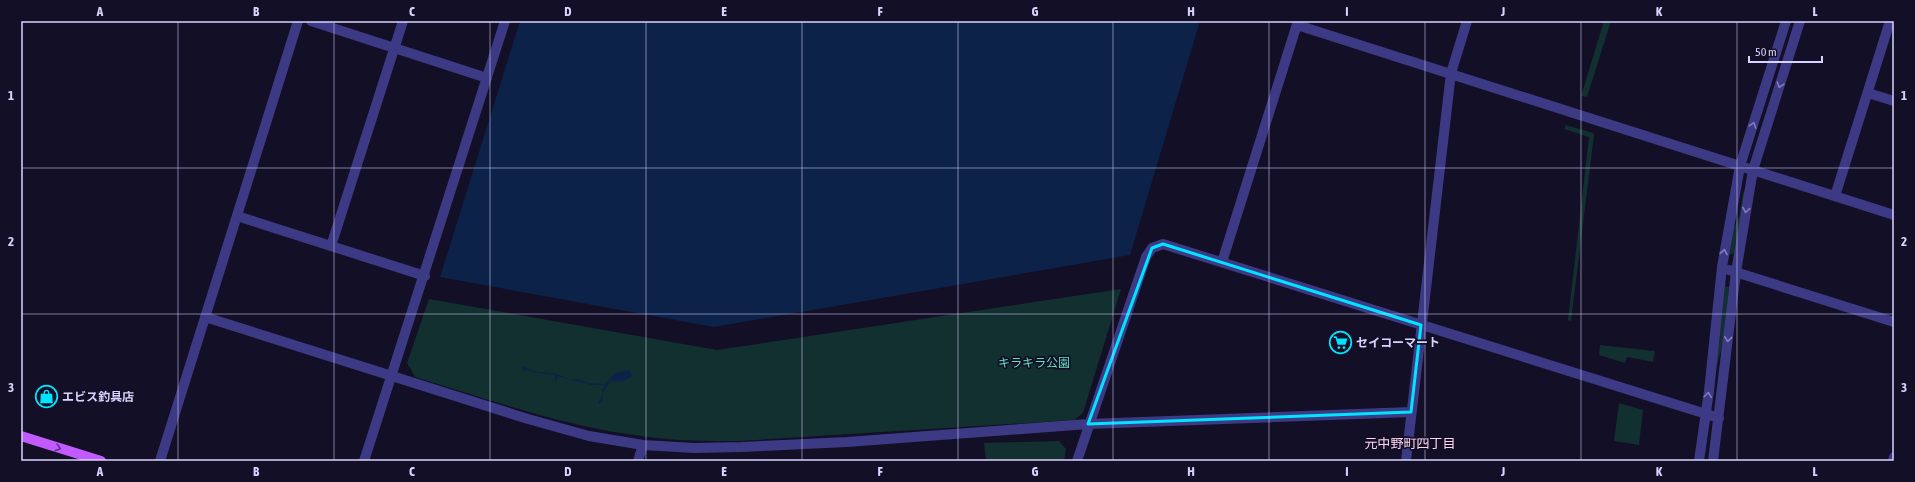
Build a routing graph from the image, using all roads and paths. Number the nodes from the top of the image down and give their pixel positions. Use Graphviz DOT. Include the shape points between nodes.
graph roads {
  1 [pos="298,21"];
  2 [pos="311,21"];
  3 [pos="403,21"];
  4 [pos="505,21"];
  5 [pos="1467,21"];
  6 [pos="1786,21"];
  7 [pos="1800,21"];
  8 [pos="1890,21"];
  9 [pos="1298,23"];
  10 [pos="394,47"];
  11 [pos="1451,73"];
  12 [pos="487,78"];
  13 [pos="1868,93"];
  14 [pos="1894,101"];
  15 [pos="1740,166"];
  16 [pos="1752,170"];
  17 [pos="1835,196"];
  18 [pos="1894,215"];
  19 [pos="237,216"];
  20 [pos="331,246"];
  21 [pos="1222,262"];
  22 [pos="1722,267"];
  23 [pos="1736,272"];
  24 [pos="424,276"];
  25 [pos="205,317"];
  26 [pos="1894,322"];
  27 [pos="1421,325"];
  28 [pos="392,377"];
  29 [pos="1411,412"];
  30 [pos="1706,414"];
  31 [pos="1719,418"];
  32 [pos="1088,424"];
  33 [pos="21,436"];
  34 [pos="643,445"];
  35 [pos="1894,457"];
  36 [pos="101,461"];
  37 [pos="160,461"];
  38 [pos="364,461"];
  39 [pos="638,461"];
  40 [pos="1077,461"];
  41 [pos="1406,461"];
  42 [pos="1699,461"];
  43 [pos="1713,461"];
  44 [pos="1893,461"];
  1 -- 19 [label="street"];
  2 -- 10 [label="street"];
  3 -- 10 [label="street"];
  4 -- 12 [label="street"];
  5 -- 11 [label="street"];
  15 -- 6 [label="street, one-way"];
  7 -- 16 [label="street, one-way"];
  8 -- 13 [label="street"];
  9 -- 11 [label="street"];
  9 -- 21 [label="street"];
  10 -- 12 [label="street"];
  10 -- 20 [label="street"];
  11 -- 15 [label="street"];
  11 -- 27 [label="street"];
  12 -- 24 [label="street"];
  13 -- 14 [label="street"];
  13 -- 17 [label="street"];
  15 -- 16 [label="street"];
  22 -- 15 [label="street, one-way"];
  16 -- 17 [label="street"];
  16 -- 23 [label="street, one-way"];
  17 -- 18 [label="street"];
  19 -- 20 [label="street"];
  19 -- 25 [label="street"];
  20 -- 24 [label="street"];
  21 -- 27 [label="street"];
  21 -- 32 [label="street" via="1163,244 1152,248 1146,257"];
  22 -- 23 [label="street"];
  30 -- 22 [label="street, one-way"];
  23 -- 26 [label="street"];
  23 -- 31 [label="street, one-way"];
  24 -- 28 [label="street"];
  25 -- 28 [label="street"];
  25 -- 37 [label="street"];
  27 -- 29 [label="street"];
  27 -- 30 [label="street"];
  28 -- 34 [label="street" via="589,436"];
  28 -- 38 [label="street"];
  29 -- 32 [label="street"];
  29 -- 41 [label="street"];
  30 -- 31 [label="street"];
  30 -- 42 [label="street"];
  31 -- 43 [label="street"];
  32 -- 34 [label="street" via="839,443 694,448"];
  32 -- 40 [label="street"];
  33 -- 36 [label="main road, one-way"];
  34 -- 39 [label="street"];
  35 -- 44 [label="street"];
}
